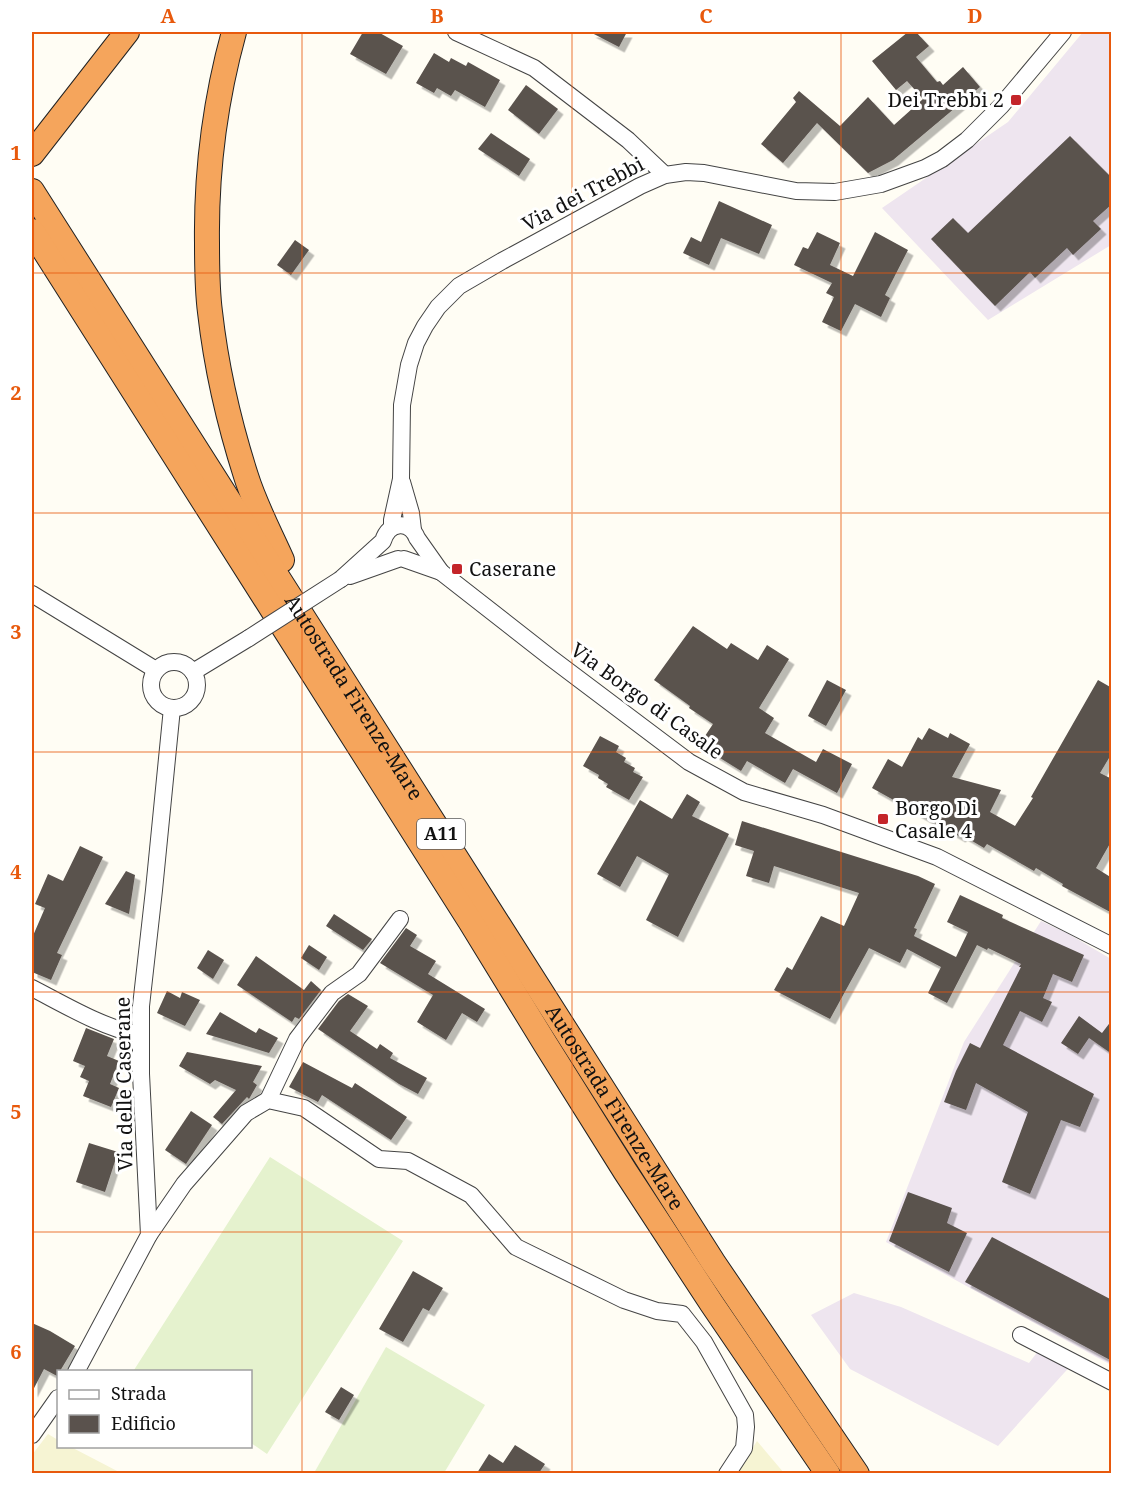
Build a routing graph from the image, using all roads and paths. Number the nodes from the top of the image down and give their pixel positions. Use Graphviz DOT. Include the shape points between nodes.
graph roads {
  1 [pos="127,32"];
  2 [pos="234,32"];
  3 [pos="456,32"];
  4 [pos="1063,32"];
  5 [pos="32,154"];
  6 [pos="665,175"];
  7 [pos="32,191"];
  8 [pos="32,231"];
  9 [pos="32,250"];
  10 [pos="69,290"];
  11 [pos="401,479"];
  12 [pos="388,534"];
  13 [pos="415,534"];
  14 [pos="401,559"];
  15 [pos="441,572"];
  16 [pos="341,579"];
  17 [pos="32,594"];
  18 [pos="329,657"];
  19 [pos="156,670"];
  20 [pos="193,672"];
  21 [pos="172,708"];
  22 [pos="400,919"];
  23 [pos="1112,946"];
  24 [pos="32,988"];
  25 [pos="140,1035"];
  26 [pos="268,1100"];
  27 [pos="149,1235"];
  28 [pos="1020,1335"];
  29 [pos="77,1370"];
  30 [pos="1112,1382"];
  31 [pos="57,1399"];
  32 [pos="32,1435"];
  33 [pos="727,1473"];
  34 [pos="828,1473"];
  35 [pos="857,1473"];
  1 -- 5 [label="highway"];
  2 -- 18 [label="highway" via="219,90 210,160 210,312 225,394 247,479"];
  3 -- 6 [label="street" via="534,68 628,140"];
  4 -- 6 [label="street, Via dei Trebbi" via="967,140 942,159 905,176 853,190 815,192 704,173"];
  6 -- 11 [label="street, Via dei Trebbi" via="493,266 459,286 438,307 416,343 409,365 402,405"];
  7 -- 18 [label="highway, Autostrada Firenze-Mare / A11"];
  8 -- 10 [label="highway, Autostrada Firenze-Mare / A11"];
  9 -- 10 [label="highway"];
  10 -- 34 [label="highway, Autostrada Firenze-Mare / A11" via="625,1171"];
  11 -- 12 [label="street, Via dei Trebbi"];
  11 -- 13 [label="street, Via dei Trebbi"];
  12 -- 13 [label="street" via="403,525"];
  12 -- 14 [label="street" via="385,550"];
  12 -- 16 [label="street"];
  13 -- 14 [label="street" via="416,549"];
  13 -- 15 [label="street, Via Borgo di Casale"];
  14 -- 15 [label="street, Via Borgo di Casale"];
  14 -- 16 [label="street"];
  15 -- 23 [label="street, Via Borgo di Casale" via="689,762 744,792 823,814 937,857"];
  16 -- 20 [label="street, bridge"];
  17 -- 19 [label="street"];
  18 -- 35 [label="highway, Autostrada Firenze-Mare / A11" via="713,1262"];
  19 -- 20 [label="street" via="175,662"];
  19 -- 21 [label="street" via="151,683 154,697"];
  20 -- 21 [label="street" via="197,684 194,696 185,706"];
  21 -- 25 [label="street, Via delle Caserane"];
  22 -- 26 [label="street" via="359,974 332,993 297,1039"];
  24 -- 25 [label="street" via="85,1016"];
  25 -- 27 [label="street, Via delle Caserane"];
  26 -- 27 [label="street" via="238,1122 184,1184"];
  26 -- 33 [label="street" via="304,1108 379,1159 408,1161 471,1195 516,1247 624,1300 682,1314 704,1342 745,1415 744,1448"];
  27 -- 29 [label="street"];
  28 -- 30 [label="street"];
  31 -- 32 [label="street"];
}
